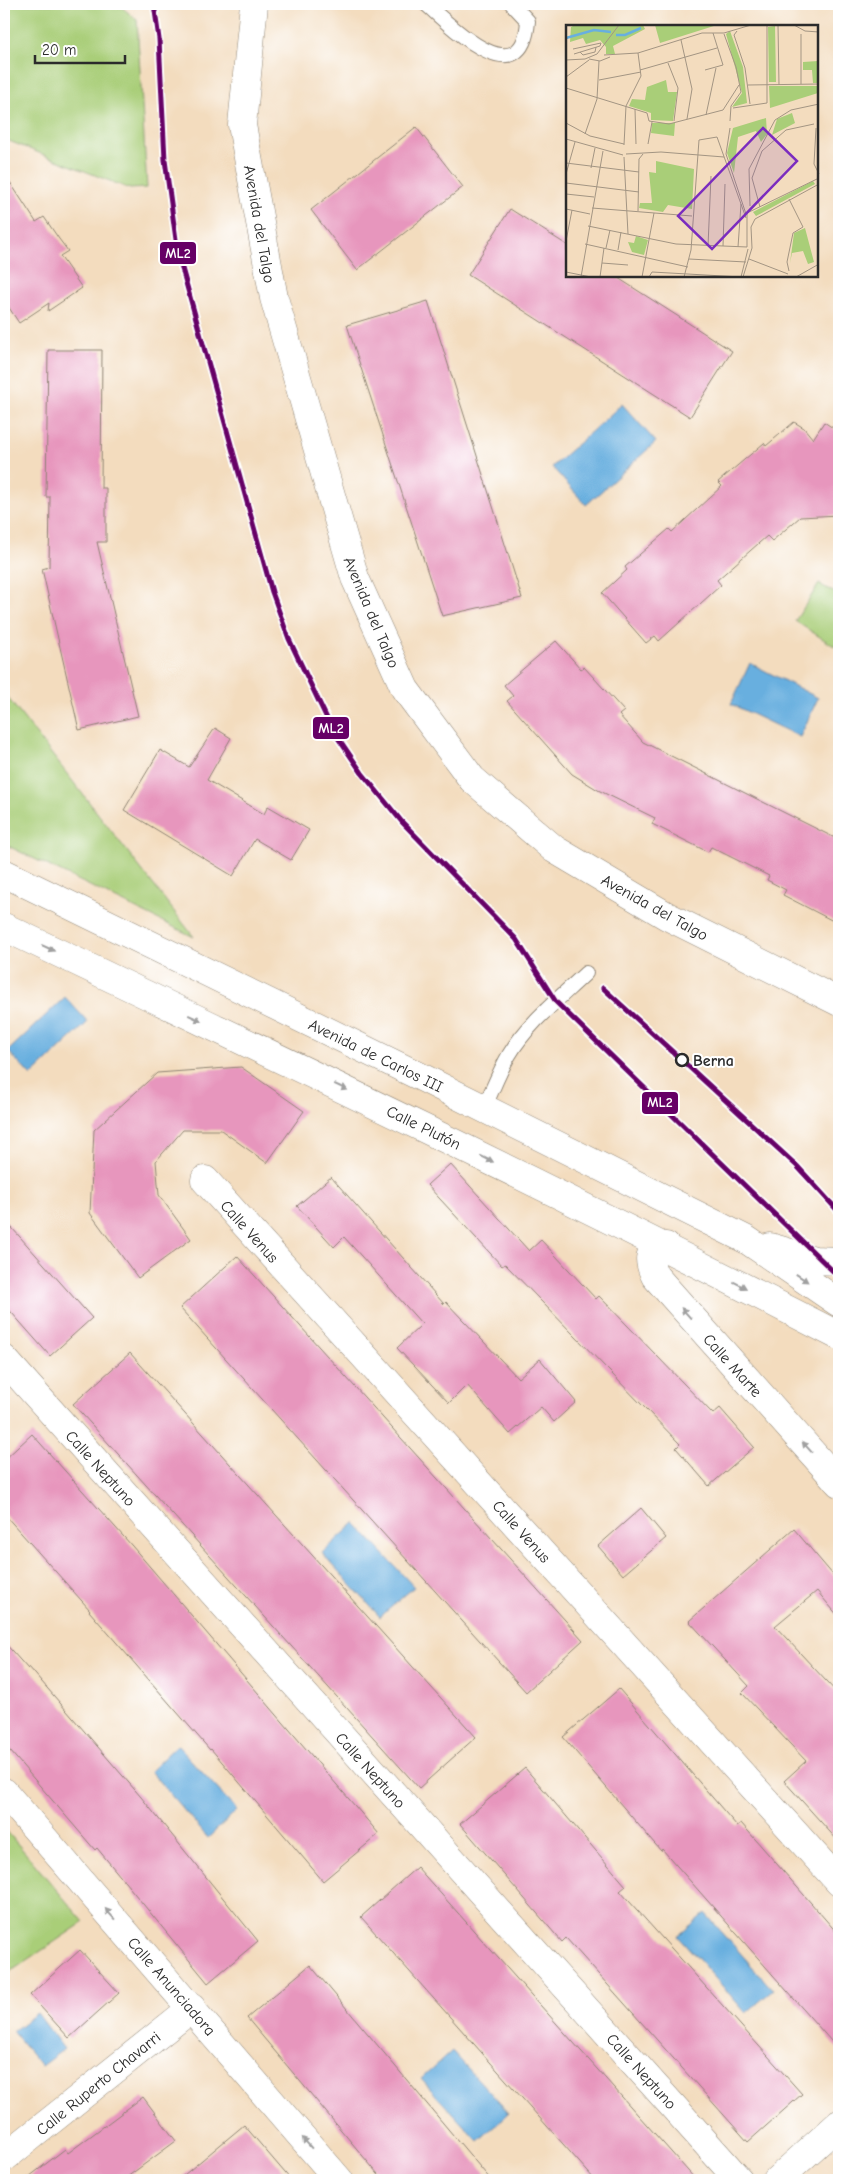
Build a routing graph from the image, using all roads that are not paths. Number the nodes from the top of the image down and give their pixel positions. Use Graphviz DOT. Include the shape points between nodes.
graph roads {
  1 [pos="254,4"];
  2 [pos="426,4"];
  3 [pos="512,4"];
  4 [pos="4,872"];
  5 [pos="4,927"];
  6 [pos="586,973"];
  7 [pos="839,1002"];
  8 [pos="484,1108"];
  9 [pos="205,1180"];
  10 [pos="747,1240"];
  11 [pos="666,1246"];
  12 [pos="839,1261"];
  13 [pos="839,1303"];
  14 [pos="839,1336"];
  15 [pos="4,1359"];
  16 [pos="839,1483"];
  17 [pos="4,1792"];
  18 [pos="839,1882"];
  19 [pos="192,2008"];
  20 [pos="839,2124"];
  21 [pos="4,2158"];
  22 [pos="339,2180"];
  23 [pos="739,2180"];
  24 [pos="777,2180"];
  1 -- 7 [label="street, Avenida del Talgo" via="242,126 274,298 355,578 405,689 472,779 554,849 667,916"];
  2 -- 3 [label="lane" via="475,46 494,54 507,55 520,48 527,34 528,22"];
  4 -- 8 [label="street, Avenida de Carlos III"];
  5 -- 11 [label="street, Calle Plutón, one-way"];
  6 -- 8 [label="lane" via="516,1044"];
  8 -- 10 [label="street, Avenida de Carlos III"];
  9 -- 18 [label="street, Calle Venus"];
  10 -- 12 [label="street, Avenida de Carlos III" via="814,1260"];
  10 -- 13 [label="street, Avenida de Carlos III, one-way"];
  11 -- 14 [label="street, Calle Plutón, one-way"];
  16 -- 11 [label="street, Calle Marte, one-way" via="655,1276 650,1264 652,1253"];
  15 -- 23 [label="street, Calle Neptuno"];
  19 -- 17 [label="street, Calle Anunciadora, one-way"];
  19 -- 21 [label="street, Calle Ruperto Chavarri"];
  22 -- 19 [label="street, Calle Anunciadora, one-way"];
  20 -- 24 [label="street"];
}
